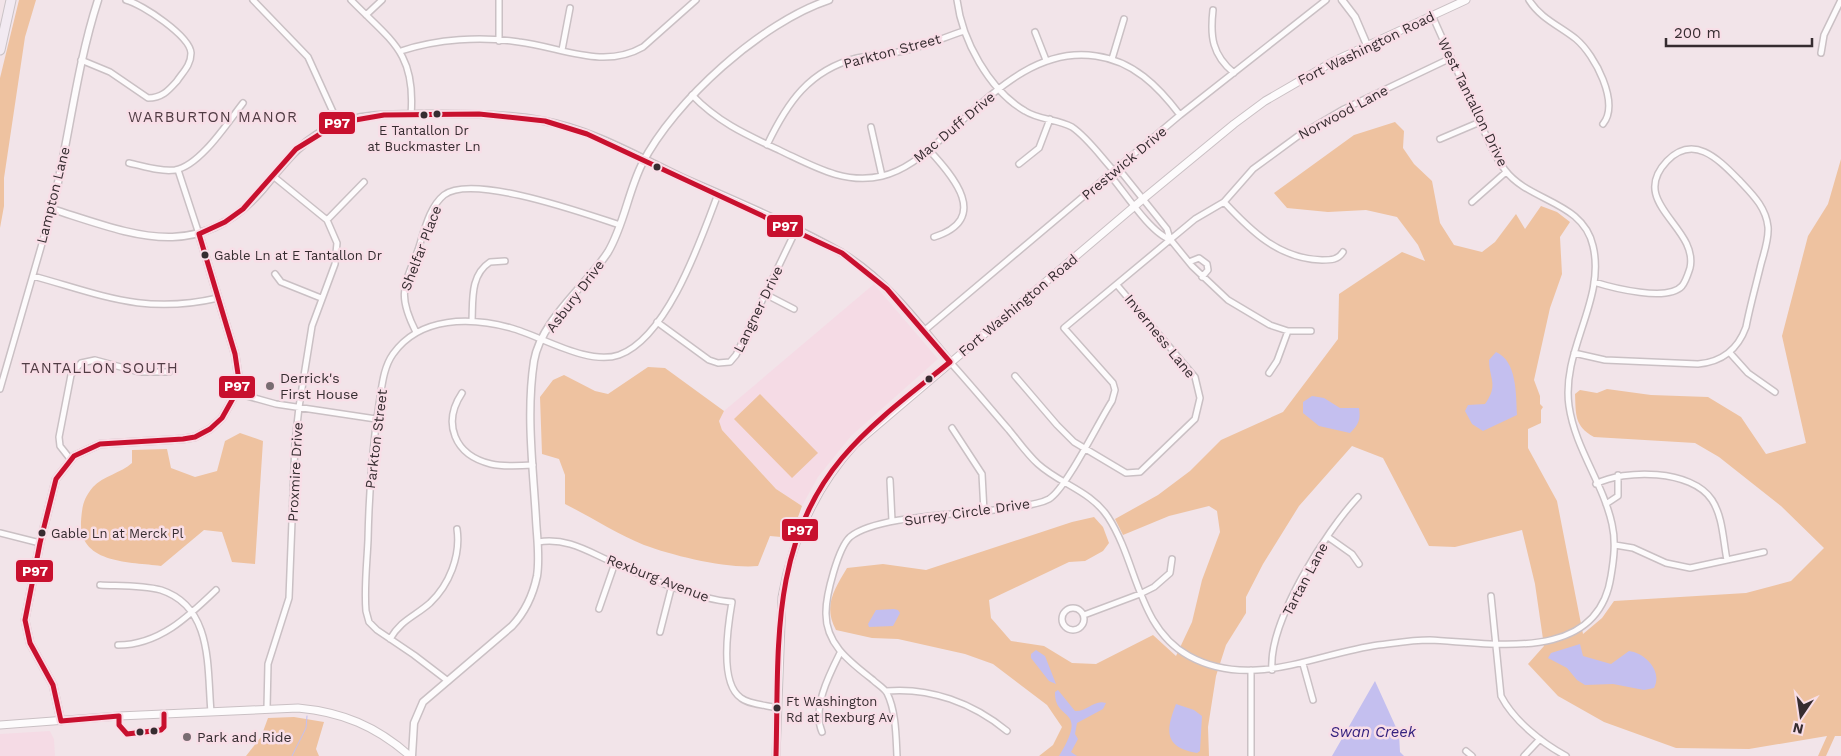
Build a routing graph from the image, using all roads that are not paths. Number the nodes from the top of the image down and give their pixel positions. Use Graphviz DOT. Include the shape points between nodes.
graph roads {
  1 [pos="12,0"];
  2 [pos="98,0"];
  3 [pos="126,0"];
  4 [pos="253,0"];
  5 [pos="351,0"];
  6 [pos="382,0"];
  7 [pos="499,0"];
  8 [pos="696,0"];
  9 [pos="829,0"];
  10 [pos="957,0"];
  11 [pos="1326,0"];
  12 [pos="1342,0"];
  13 [pos="1466,0"];
  14 [pos="1529,0"];
  15 [pos="1841,0"];
  16 [pos="570,8"];
  17 [pos="1214,10"];
  18 [pos="366,15"];
  19 [pos="1432,15"];
  20 [pos="1124,19"];
  21 [pos="964,31"];
  22 [pos="1035,32"];
  23 [pos="499,41"];
  24 [pos="1366,44"];
  25 [pos="0,50"];
  26 [pos="562,50"];
  27 [pos="401,51"];
  28 [pos="1821,53"];
  29 [pos="1451,58"];
  30 [pos="1112,59"];
  31 [pos="80,60"];
  32 [pos="1046,60"];
  33 [pos="1234,73"];
  34 [pos="1000,89"];
  35 [pos="692,95"];
  36 [pos="244,103"];
  37 [pos="412,114"];
  38 [pos="1180,115"];
  39 [pos="1050,118"];
  40 [pos="1480,122"];
  41 [pos="338,123"];
  42 [pos="1603,124"];
  43 [pos="871,127"];
  44 [pos="1440,139"];
  45 [pos="767,145"];
  46 [pos="929,150"];
  47 [pos="644,160"];
  48 [pos="129,162"];
  49 [pos="1019,164"];
  50 [pos="178,170"];
  51 [pos="1114,171"];
  52 [pos="1506,172"];
  53 [pos="273,176"];
  54 [pos="882,176"];
  55 [pos="364,182"];
  56 [pos="718,194"];
  57 [pos="1143,199"];
  58 [pos="1224,202"];
  59 [pos="1472,202"];
  60 [pos="1135,206"];
  61 [pos="52,209"];
  62 [pos="327,220"];
  63 [pos="620,225"];
  64 [pos="796,230"];
  65 [pos="199,234"];
  66 [pos="934,237"];
  67 [pos="1170,239"];
  68 [pos="1343,252"];
  69 [pos="505,262"];
  70 [pos="1189,262"];
  71 [pos="275,274"];
  72 [pos="33,276"];
  73 [pos="1202,277"];
  74 [pos="1594,282"];
  75 [pos="1117,285"];
  76 [pos="765,294"];
  77 [pos="218,298"];
  78 [pos="321,298"];
  79 [pos="794,309"];
  80 [pos="472,321"];
  81 [pos="657,322"];
  82 [pos="925,330"];
  83 [pos="1288,331"];
  84 [pos="1312,331"];
  85 [pos="416,332"];
  86 [pos="542,339"];
  87 [pos="1574,353"];
  88 [pos="1730,354"];
  89 [pos="950,362"];
  90 [pos="170,372"];
  91 [pos="1269,373"];
  92 [pos="1016,376"];
  93 [pos="0,388"];
  94 [pos="1775,392"];
  95 [pos="236,393"];
  96 [pos="462,393"];
  97 [pos="299,407"];
  98 [pos="376,419"];
  99 [pos="952,428"];
  100 [pos="1084,447"];
  101 [pos="71,460"];
  102 [pos="533,465"];
  103 [pos="1618,475"];
  104 [pos="890,480"];
  105 [pos="1064,482"];
  106 [pos="1596,484"];
  107 [pos="1358,497"];
  108 [pos="1606,504"];
  109 [pos="984,512"];
  110 [pos="892,522"];
  111 [pos="456,529"];
  112 [pos="0,533"];
  113 [pos="1328,537"];
  114 [pos="538,542"];
  115 [pos="40,543"];
  116 [pos="1615,545"];
  117 [pos="1764,552"];
  118 [pos="1172,559"];
  119 [pos="1727,560"];
  120 [pos="615,563"];
  121 [pos="1359,564"];
  122 [pos="100,585"];
  123 [pos="672,585"];
  124 [pos="216,590"];
  125 [pos="1140,594"];
  126 [pos="1491,596"];
  127 [pos="599,609"];
  128 [pos="193,612"];
  129 [pos="1084,615"];
  130 [pos="660,632"];
  131 [pos="390,639"];
  132 [pos="1496,644"];
  133 [pos="118,645"];
  134 [pos="840,653"];
  135 [pos="1303,664"];
  136 [pos="1251,670"];
  137 [pos="1272,670"];
  138 [pos="448,681"];
  139 [pos="886,692"];
  140 [pos="1313,700"];
  141 [pos="267,708"];
  142 [pos="778,708"];
  143 [pos="211,712"];
  144 [pos="61,721"];
  145 [pos="0,725"];
  146 [pos="1007,731"];
  147 [pos="822,732"];
  148 [pos="1540,739"];
  149 [pos="1466,751"];
  150 [pos="411,756"];
  151 [pos="776,756"];
  152 [pos="896,756"];
  153 [pos="1250,756"];
  154 [pos="1472,756"];
  155 [pos="1524,756"];
  156 [pos="1566,756"];
  1 -- 25 [label="highway"];
  2 -- 31 [label="street, Lampton Lane"];
  3 -- 31 [label="street" via="145,8 187,43 191,53 186,70 164,95 148,98 110,72"];
  4 -- 41 [label="street" via="308,57"];
  5 -- 18 [label="street"];
  6 -- 18 [label="street"];
  7 -- 23 [label="street"];
  8 -- 26 [label="street" via="634,52 605,58"];
  9 -- 35 [label="street, Asbury Drive" via="791,16 762,35"];
  10 -- 21 [label="street"];
  11 -- 33 [label="street, Prestwick Drive"];
  12 -- 24 [label="street"];
  13 -- 19 [label="main road, Fort Washington Road"];
  14 -- 42 [label="street" via="1542,16 1576,39 1589,55 1608,94 1610,112"];
  15 -- 28 [label="street" via="1824,35"];
  16 -- 26 [label="street"];
  17 -- 33 [label="street" via="1214,48 1222,63"];
  18 -- 27 [label="street"];
  19 -- 24 [label="main road, Fort Washington Road"];
  19 -- 29 [label="street, West Tantallon Drive"];
  20 -- 30 [label="street"];
  21 -- 34 [label="street" via="977,58"];
  21 -- 45 [label="street, Parkton Street" via="903,51 857,58 819,75 787,107"];
  22 -- 32 [label="street"];
  23 -- 26 [label="street"];
  23 -- 27 [label="street" via="433,42"];
  24 -- 57 [label="main road, Fort Washington Road" via="1265,101"];
  27 -- 37 [label="street" via="411,79"];
  29 -- 40 [label="street, West Tantallon Drive"];
  29 -- 58 [label="street, Norwood Lane" via="1344,109 1298,136 1253,169"];
  30 -- 32 [label="street, Mac Duff Drive" via="1078,54"];
  30 -- 38 [label="street, Mac Duff Drive" via="1133,68 1149,81"];
  31 -- 61 [label="street, Lampton Lane"];
  32 -- 34 [label="street, Mac Duff Drive"];
  33 -- 38 [label="street, Prestwick Drive"];
  34 -- 39 [label="street" via="1024,111"];
  34 -- 46 [label="street, Mac Duff Drive"];
  35 -- 45 [label="street, Mac Duff Drive" via="718,120"];
  35 -- 47 [label="street, Asbury Drive" via="668,122"];
  36 -- 50 [label="street" via="205,151"];
  37 -- 41 [label="street" via="369,116"];
  37 -- 47 [label="street" via="480,114 545,121 587,134"];
  38 -- 51 [label="street, Prestwick Drive"];
  39 -- 49 [label="street" via="1041,145"];
  39 -- 51 [label="street" via="1074,129"];
  40 -- 44 [label="street"];
  40 -- 52 [label="street, West Tantallon Drive"];
  41 -- 53 [label="street" via="303,144"];
  43 -- 54 [label="street"];
  45 -- 54 [label="street, Mac Duff Drive" via="833,174 861,178"];
  46 -- 54 [label="street, Mac Duff Drive" via="909,165"];
  46 -- 66 [label="street" via="956,180 963,200 956,224"];
  47 -- 56 [label="street"];
  47 -- 63 [label="street, Asbury Drive"];
  48 -- 50 [label="street" via="160,170"];
  50 -- 65 [label="street"];
  51 -- 57 [label="street" via="1122,173"];
  51 -- 60 [label="street" via="1114,180"];
  51 -- 82 [label="street, Prestwick Drive"];
  52 -- 59 [label="street"];
  52 -- 74 [label="street, West Tantallon Drive" via="1520,184 1567,210 1583,226 1593,246"];
  53 -- 62 [label="street, Proxmire Drive"];
  53 -- 65 [label="street" via="250,203 225,222"];
  55 -- 62 [label="street"];
  56 -- 64 [label="street"];
  56 -- 81 [label="street, Parkton Street" via="688,269"];
  57 -- 60 [label="main road, Fort Washington Road"];
  57 -- 67 [label="street" via="1168,230"];
  58 -- 67 [label="street, Surrey Circle Drive" via="1204,212"];
  58 -- 68 [label="street" via="1253,232 1281,250 1318,260 1336,258"];
  60 -- 67 [label="street" via="1161,236"];
  60 -- 89 [label="main road, Fort Washington Road"];
  61 -- 65 [label="street" via="150,237"];
  61 -- 72 [label="street, Lampton Lane"];
  62 -- 78 [label="street, Proxmire Drive" via="335,237 337,252"];
  63 -- 85 [label="street, Shelfar Place" via="545,200 465,189 449,192 439,200 430,216 405,286 404,304"];
  63 -- 86 [label="street, Asbury Drive" via="601,261 559,312"];
  64 -- 76 [label="street, Langner Drive"];
  64 -- 82 [label="street" via="868,270"];
  65 -- 77 [label="street"];
  67 -- 70 [label="street"];
  67 -- 75 [label="street, Surrey Circle Drive"];
  69 -- 80 [label="street" via="490,262 478,274"];
  70 -- 73 [label="street"];
  70 -- 73 [label="street" via="1199,258 1207,264 1208,270"];
  71 -- 78 [label="street" via="281,282"];
  72 -- 77 [label="street" via="125,302 153,306 181,306"];
  72 -- 93 [label="street, Lampton Lane"];
  73 -- 83 [label="street" via="1237,306 1270,325"];
  74 -- 87 [label="street, West Tantallon Drive"];
  74 -- 88 [label="street" via="1642,292 1674,291 1683,285 1690,267 1691,250 1658,200 1655,189 1657,176 1664,164 1679,152 1697,149 1711,154 1754,195 1764,210 1768,227 1746,327"];
  75 -- 100 [label="street, Surrey Circle Drive" via="1064,328 1115,388 1112,400"];
  75 -- 100 [label="street, Inverness Lane" via="1195,377 1200,391 1199,407 1191,423 1138,473 1126,473"];
  76 -- 79 [label="street"];
  76 -- 81 [label="street, Langner Drive" via="730,362 709,360"];
  77 -- 95 [label="street" via="238,367"];
  78 -- 97 [label="street, Proxmire Drive" via="312,326"];
  80 -- 85 [label="street, Parkton Street" via="440,323"];
  80 -- 86 [label="street, Parkton Street" via="507,327"];
  81 -- 86 [label="street, Parkton Street" via="632,348 611,357 593,356"];
  82 -- 89 [label="street"];
  83 -- 84 [label="street"];
  83 -- 91 [label="street"];
  85 -- 98 [label="street, Parkton Street" via="389,361"];
  86 -- 102 [label="street, Asbury Drive" via="531,388"];
  87 -- 88 [label="street" via="1613,360 1698,364 1713,362"];
  87 -- 106 [label="street, West Tantallon Drive" via="1568,383 1570,417"];
  88 -- 94 [label="street" via="1744,370"];
  89 -- 105 [label="street, West Tantallon Drive" via="1034,460"];
  89 -- 142 [label="main road, Fort Washington Road" via="855,444 835,467 813,504 795,546 782,597"];
  90 -- 101 [label="street" via="139,372 95,360 77,366 71,375 59,437 60,446"];
  92 -- 100 [label="street, Inverness Lane" via="1066,436"];
  95 -- 97 [label="street"];
  95 -- 101 [label="street" via="222,418 202,434 175,440 100,444"];
  96 -- 102 [label="street" via="452,410 451,425 456,439 476,458 489,464"];
  97 -- 98 [label="street"];
  97 -- 141 [label="street, Proxmire Drive" via="289,598 270,657"];
  98 -- 131 [label="street, Parkton Street" via="365,602 369,622"];
  99 -- 109 [label="street" via="982,474"];
  100 -- 105 [label="street, Surrey Circle Drive"];
  101 -- 115 [label="street" via="53,488"];
  102 -- 114 [label="street, Asbury Drive"];
  103 -- 106 [label="street"];
  103 -- 108 [label="street" via="1618,496"];
  103 -- 119 [label="street" via="1672,477 1690,482 1703,491 1712,500 1719,517"];
  104 -- 110 [label="street"];
  105 -- 109 [label="street, Surrey Circle Drive" via="1045,501"];
  105 -- 125 [label="street, West Tantallon Drive" via="1097,503 1109,518"];
  106 -- 108 [label="street, West Tantallon Drive"];
  107 -- 113 [label="street, Tartan Lane"];
  108 -- 116 [label="street, West Tantallon Drive"];
  109 -- 110 [label="street, Surrey Circle Drive"];
  110 -- 134 [label="street, Surrey Circle Drive" via="869,527 850,538 839,558 826,612 831,637"];
  111 -- 131 [label="street" via="456,556 444,586 429,603 403,621"];
  112 -- 115 [label="street"];
  113 -- 121 [label="street" via="1352,554"];
  113 -- 137 [label="street, Tartan Lane" via="1300,582 1280,625 1272,652"];
  114 -- 120 [label="street, Rexburg Avenue" via="563,542"];
  114 -- 138 [label="street, Asbury Drive" via="537,577 524,611 500,637"];
  115 -- 144 [label="street" via="27,605 26,628 32,649 53,685"];
  116 -- 119 [label="street" via="1633,548 1666,563 1688,568"];
  116 -- 132 [label="street, West Tantallon Drive" via="1607,592 1599,610 1588,622 1558,638"];
  117 -- 119 [label="street"];
  118 -- 125 [label="street" via="1173,567 1167,577"];
  120 -- 123 [label="street, Rexburg Avenue"];
  120 -- 127 [label="street"];
  122 -- 128 [label="street" via="159,590 176,598"];
  123 -- 130 [label="street"];
  123 -- 142 [label="street, Rexburg Avenue" via="701,596 732,602 728,681 741,698"];
  124 -- 128 [label="street"];
  125 -- 129 [label="street"];
  125 -- 136 [label="street, West Tantallon Drive" via="1156,625 1179,650 1216,666"];
  126 -- 132 [label="street"];
  128 -- 133 [label="street" via="154,638"];
  128 -- 143 [label="street" via="203,634"];
  129 -- 129 [label="street" via="1078,609 1068,609 1062,618 1064,625 1069,629 1080,628"];
  131 -- 138 [label="street, Parkton Street"];
  132 -- 135 [label="street, West Tantallon Drive" via="1403,641"];
  132 -- 148 [label="street" via="1501,696 1508,709"];
  134 -- 139 [label="street, Surrey Circle Drive"];
  134 -- 147 [label="street" via="821,703 819,718"];
  135 -- 137 [label="street, West Tantallon Drive"];
  135 -- 140 [label="street"];
  136 -- 137 [label="street, West Tantallon Drive"];
  136 -- 153 [label="street"];
  138 -- 150 [label="street, Asbury Drive" via="423,702"];
  139 -- 146 [label="street" via="933,693 974,710"];
  139 -- 152 [label="street" via="894,724"];
  141 -- 143 [label="main road"];
  141 -- 150 [label="main road" via="309,709 348,718 383,734"];
  142 -- 151 [label="main road, Fort Washington Road"];
  143 -- 144 [label="main road"];
  144 -- 145 [label="main road"];
  148 -- 155 [label="street"];
  148 -- 156 [label="street"];
  149 -- 154 [label="street"];
}
